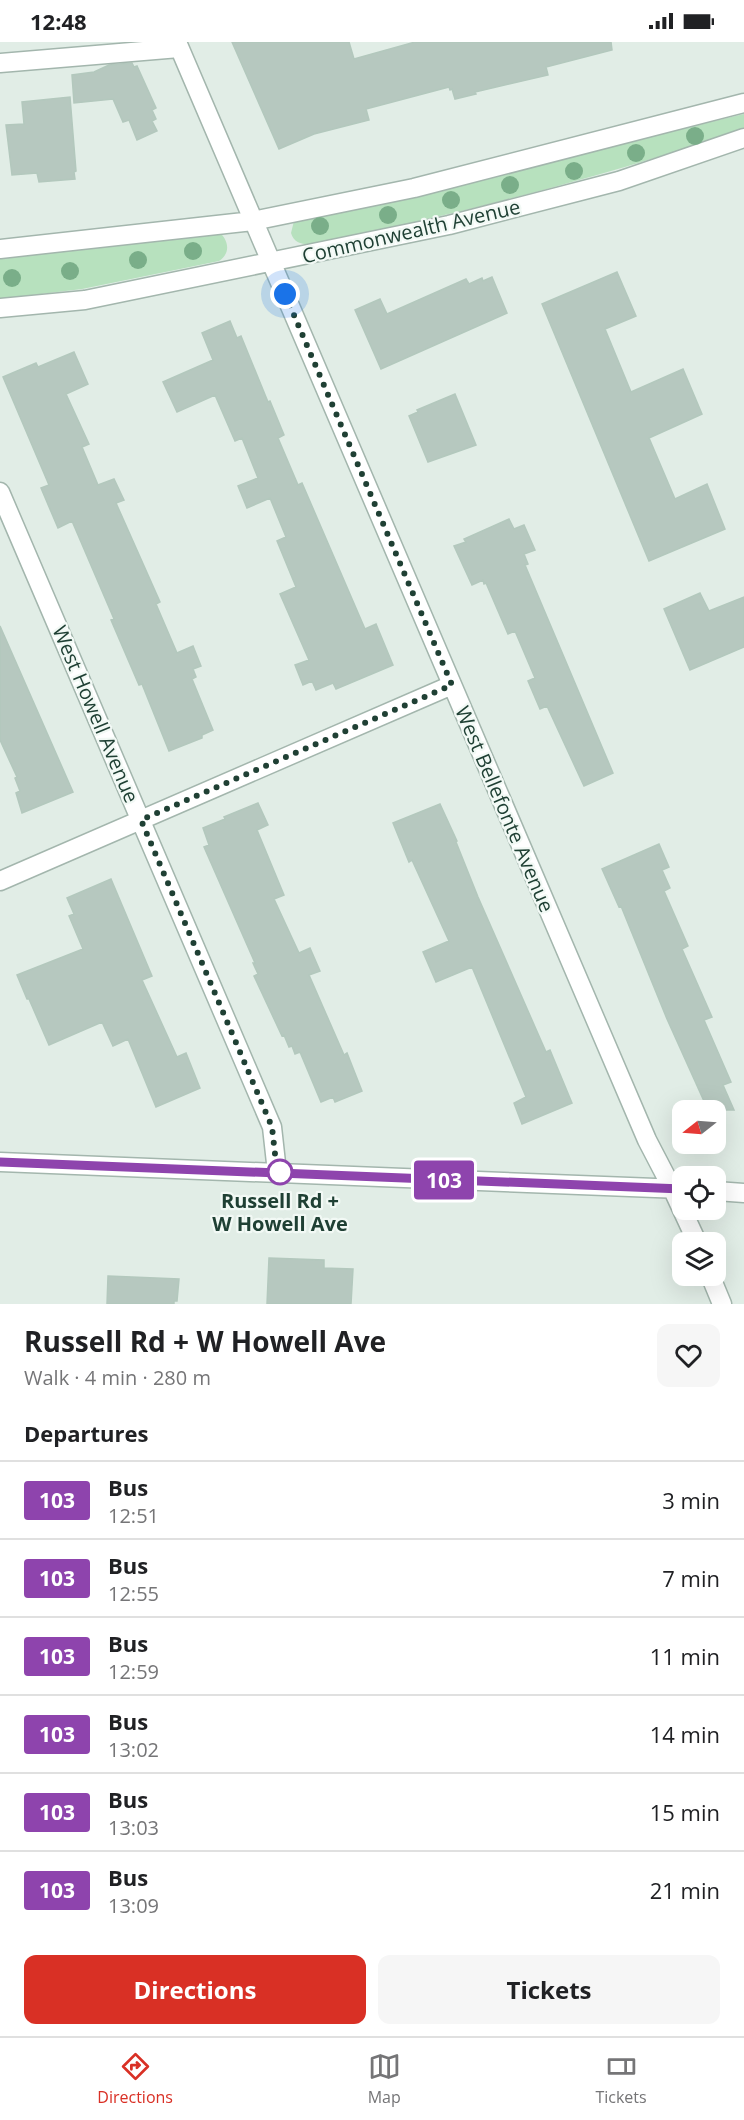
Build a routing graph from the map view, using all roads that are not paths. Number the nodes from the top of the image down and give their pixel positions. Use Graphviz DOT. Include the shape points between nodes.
graph roads {
  1 [pos="178,45"];
  2 [pos="0,63"];
  3 [pos="744,103"];
  4 [pos="744,138"];
  5 [pos="253,221"];
  6 [pos="0,249"];
  7 [pos="272,262"];
  8 [pos="0,309"];
  9 [pos="0,492"];
  10 [pos="452,685"];
  11 [pos="141,820"];
  12 [pos="0,881"];
  13 [pos="0,1162"];
  14 [pos="277,1172"];
  15 [pos="672,1180"];
  16 [pos="672,1188"];
  17 [pos="726,1192"];
  18 [pos="744,1193"];
  19 [pos="715,1286"];
  20 [pos="722,1304"];
  1 -- 2 [label="street"];
  1 -- 5 [label="street, West Bellefonte Avenue"];
  3 -- 5 [label="street, Commonwealth Avenue" via="414,188"];
  4 -- 7 [label="street, Commonwealth Avenue" via="619,181 449,225"];
  5 -- 6 [label="street, Commonwealth Avenue"];
  5 -- 7 [label="street, West Bellefonte Avenue"];
  7 -- 8 [label="street, Commonwealth Avenue" via="85,300"];
  7 -- 10 [label="street, West Bellefonte Avenue"];
  9 -- 11 [label="street, West Howell Avenue"];
  10 -- 11 [label="street"];
  10 -- 15 [label="street, West Bellefonte Avenue" via="646,1140"];
  11 -- 12 [label="street"];
  11 -- 14 [label="street, West Howell Avenue" via="272,1127"];
  13 -- 14 [label="street"];
  14 -- 16 [label="street"];
  17 -- 18 [label="street"];
  19 -- 20 [label="street"];
}
